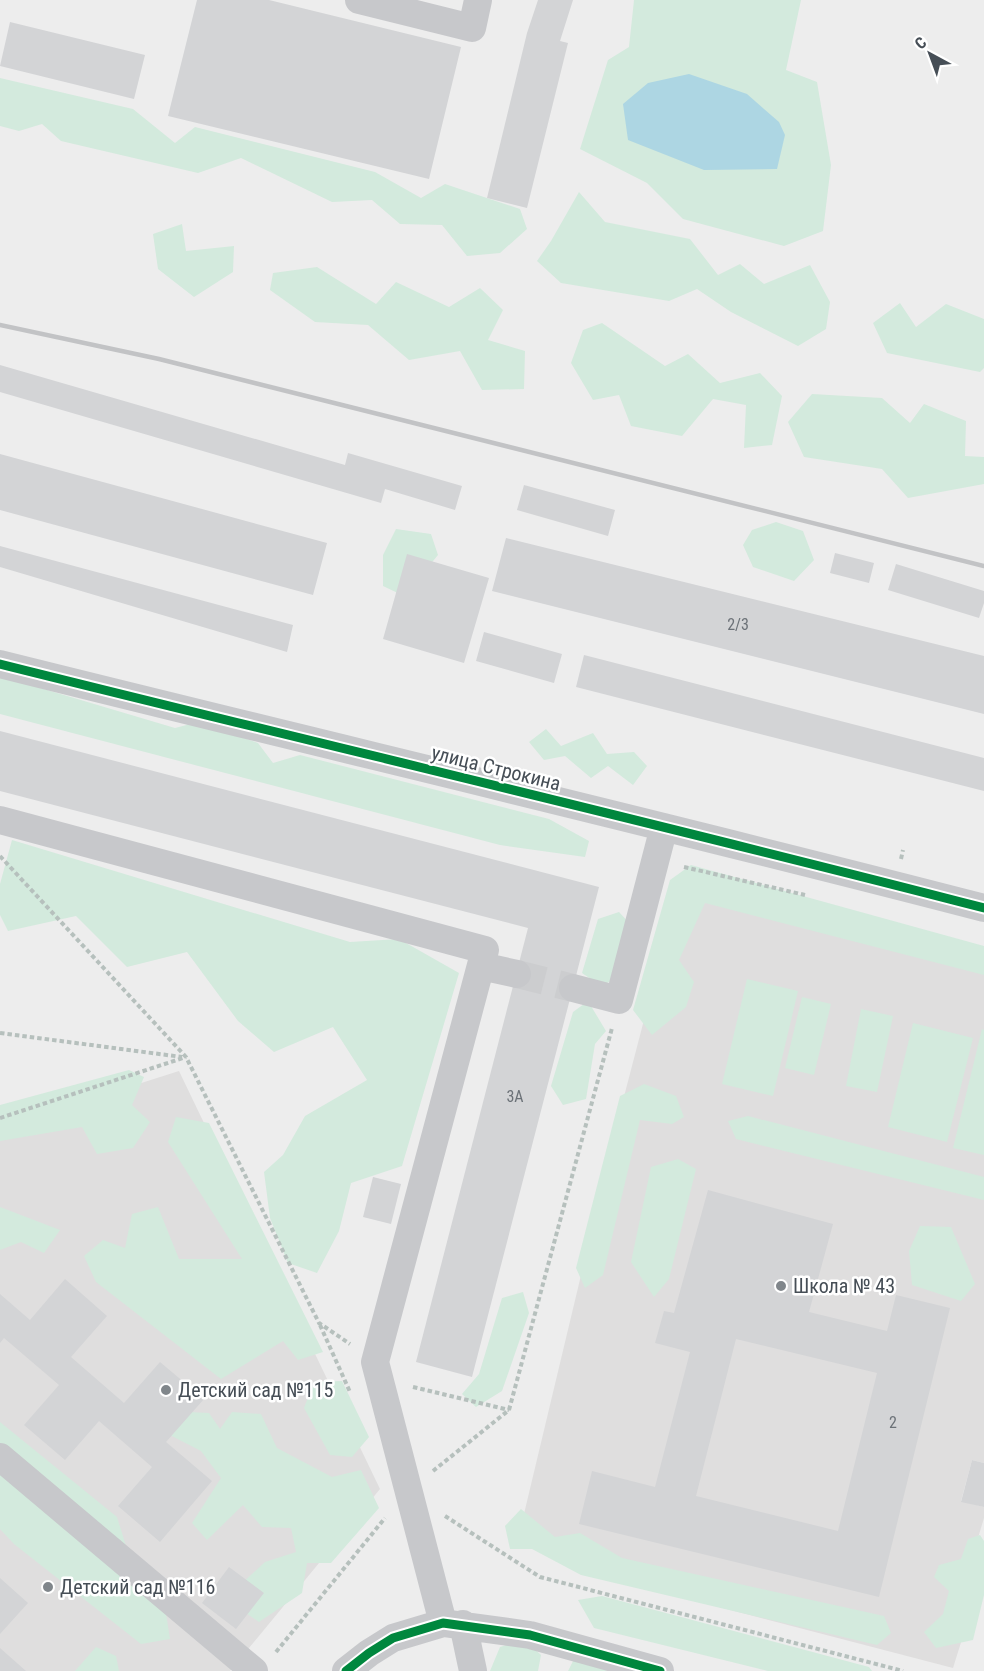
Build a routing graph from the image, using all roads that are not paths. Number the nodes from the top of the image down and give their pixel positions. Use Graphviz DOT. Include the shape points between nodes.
graph roads {
  1 [pos="359,0"];
  2 [pos="478,0"];
  3 [pos="0,664"];
  4 [pos="0,820"];
  5 [pos="664,827"];
  6 [pos="984,908"];
  7 [pos="481,966"];
  8 [pos="517,974"];
  9 [pos="573,988"];
  10 [pos="0,1457"];
  11 [pos="453,1623"];
  12 [pos="264,1662"];
  13 [pos="346,1671"];
  14 [pos="473,1671"];
  15 [pos="660,1671"];
  1 -- 2 [label="street" via="472,28"];
  3 -- 5 [label="street, улица Строкина"];
  4 -- 7 [label="street" via="485,950"];
  5 -- 6 [label="street, улица Строкина"];
  5 -- 9 [label="street" via="620,1000"];
  7 -- 8 [label="street"];
  7 -- 11 [label="street" via="375,1362 408,1491"];
  10 -- 12 [label="street"];
  11 -- 13 [label="street" via="393,1638"];
  11 -- 14 [label="street"];
  11 -- 15 [label="street" via="530,1635"];
}
